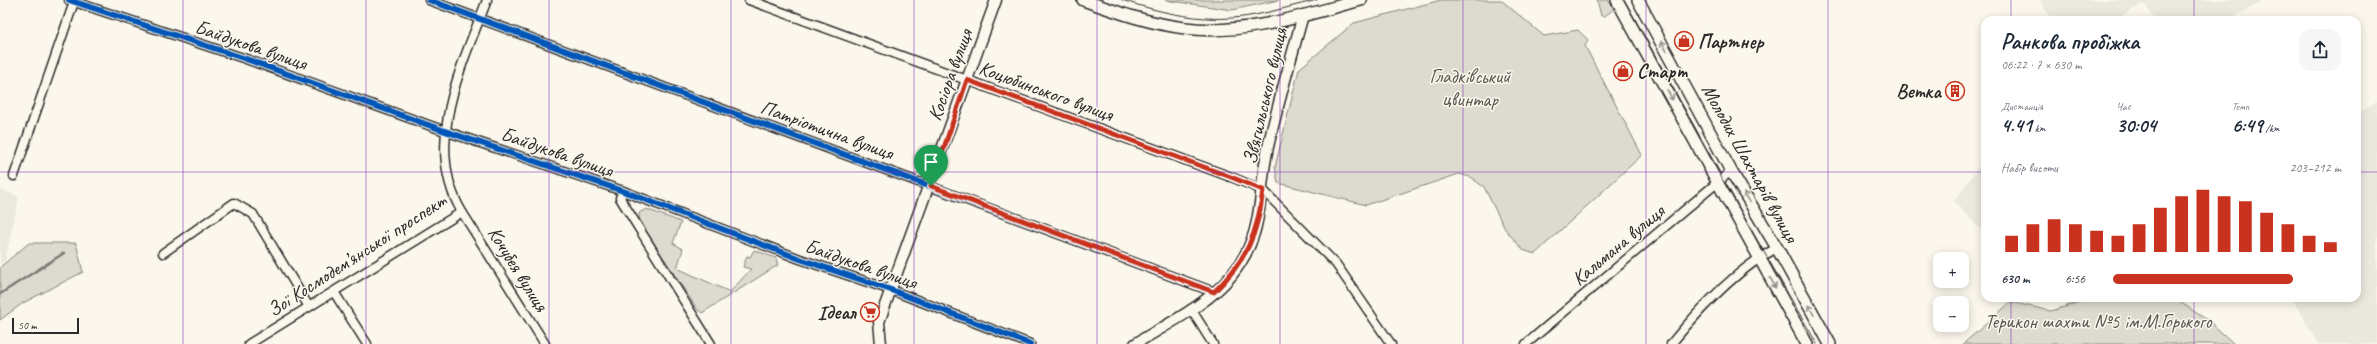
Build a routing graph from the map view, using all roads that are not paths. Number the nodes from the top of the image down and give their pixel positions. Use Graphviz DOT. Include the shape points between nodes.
graph roads {
  1 [pos="429,0"];
  2 [pos="487,0"];
  3 [pos="749,0"];
  4 [pos="996,0"];
  5 [pos="1083,0"];
  6 [pos="1361,0"];
  7 [pos="1617,0"];
  8 [pos="1638,0"];
  9 [pos="71,1"];
  10 [pos="1303,15"];
  11 [pos="480,19"];
  12 [pos="967,80"];
  13 [pos="445,131"];
  14 [pos="1731,171"];
  15 [pos="14,176"];
  16 [pos="1717,183"];
  17 [pos="931,186"];
  18 [pos="1263,190"];
  19 [pos="623,191"];
  20 [pos="462,212"];
  21 [pos="1777,248"];
  22 [pos="163,253"];
  23 [pos="1760,257"];
  24 [pos="891,290"];
  25 [pos="334,292"];
  26 [pos="1214,292"];
  27 [pos="309,307"];
  28 [pos="1191,309"];
  29 [pos="249,344"];
  30 [pos="367,344"];
  31 [pos="545,344"];
  32 [pos="711,344"];
  33 [pos="881,344"];
  34 [pos="1030,344"];
  35 [pos="1135,344"];
  36 [pos="1213,344"];
  37 [pos="1391,344"];
  38 [pos="1526,344"];
  39 [pos="1671,344"];
  40 [pos="1807,344"];
  41 [pos="1830,344"];
  1 -- 11 [label="street, Патріотична вулиця"];
  2 -- 11 [label="street, Зої Космодем’янської проспект"];
  3 -- 12 [label="street, Коцюбинського вулиця"];
  4 -- 12 [label="street, Косіора вулиця"];
  5 -- 10 [label="main road" via="1126,15 1186,28 1212,30 1245,28"];
  6 -- 10 [label="main road"];
  7 -- 16 [label="main road, Молодих Шахтарів вулиця, one-way"];
  14 -- 8 [label="main road, Молодих Шахтарів вулиця, one-way"];
  9 -- 13 [label="street, Байдукова вулиця" via="246,59"];
  9 -- 15 [label="street, Байдукова вулиця"];
  10 -- 18 [label="street, Звягильського вулиця" via="1268,149"];
  11 -- 13 [label="street, Зої Космодем’янської проспект" via="448,109"];
  11 -- 17 [label="street, Патріотична вулиця"];
  12 -- 17 [label="street, Косіора вулиця"];
  12 -- 18 [label="street, Коцюбинського вулиця"];
  13 -- 19 [label="street, Байдукова вулиця"];
  13 -- 20 [label="street, Зої Космодем’янської проспект" via="449,181 452,194"];
  14 -- 16 [label="street, Кальмана вулиця"];
  21 -- 14 [label="main road, Молодих Шахтарів вулиця, one-way"];
  16 -- 23 [label="main road, Молодих Шахтарів вулиця"];
  16 -- 38 [label="street, Кальмана вулиця"];
  17 -- 24 [label="street, Косіора вулиця"];
  17 -- 26 [label="street, Патріотична вулиця"];
  18 -- 26 [label="street, Звягильського вулиця" via="1260,217 1242,260 1230,277"];
  18 -- 37 [label="street" via="1336,264"];
  19 -- 24 [label="street, Байдукова вулиця" via="800,260"];
  19 -- 32 [label="street" via="620,198"];
  20 -- 25 [label="street, Зої Космодем’янської проспект"];
  20 -- 31 [label="street, Кочубея вулиця"];
  21 -- 23 [label="street"];
  41 -- 21 [label="main road, Молодих Шахтарів вулиця, one-way"];
  22 -- 27 [label="street" via="234,203 253,214"];
  23 -- 39 [label="street" via="1692,318"];
  23 -- 40 [label="main road, Молодих Шахтарів вулиця, one-way"];
  24 -- 33 [label="street, Косіора вулиця" via="879,322"];
  24 -- 34 [label="street, Байдукова вулиця"];
  25 -- 27 [label="street, Зої Космодем’янської проспект"];
  25 -- 30 [label="street"];
  26 -- 28 [label="street, Звягильського вулиця"];
  27 -- 29 [label="street, Зої Космодем’янської проспект"];
  28 -- 35 [label="street, Звягильського вулиця"];
  28 -- 36 [label="street"];
}
